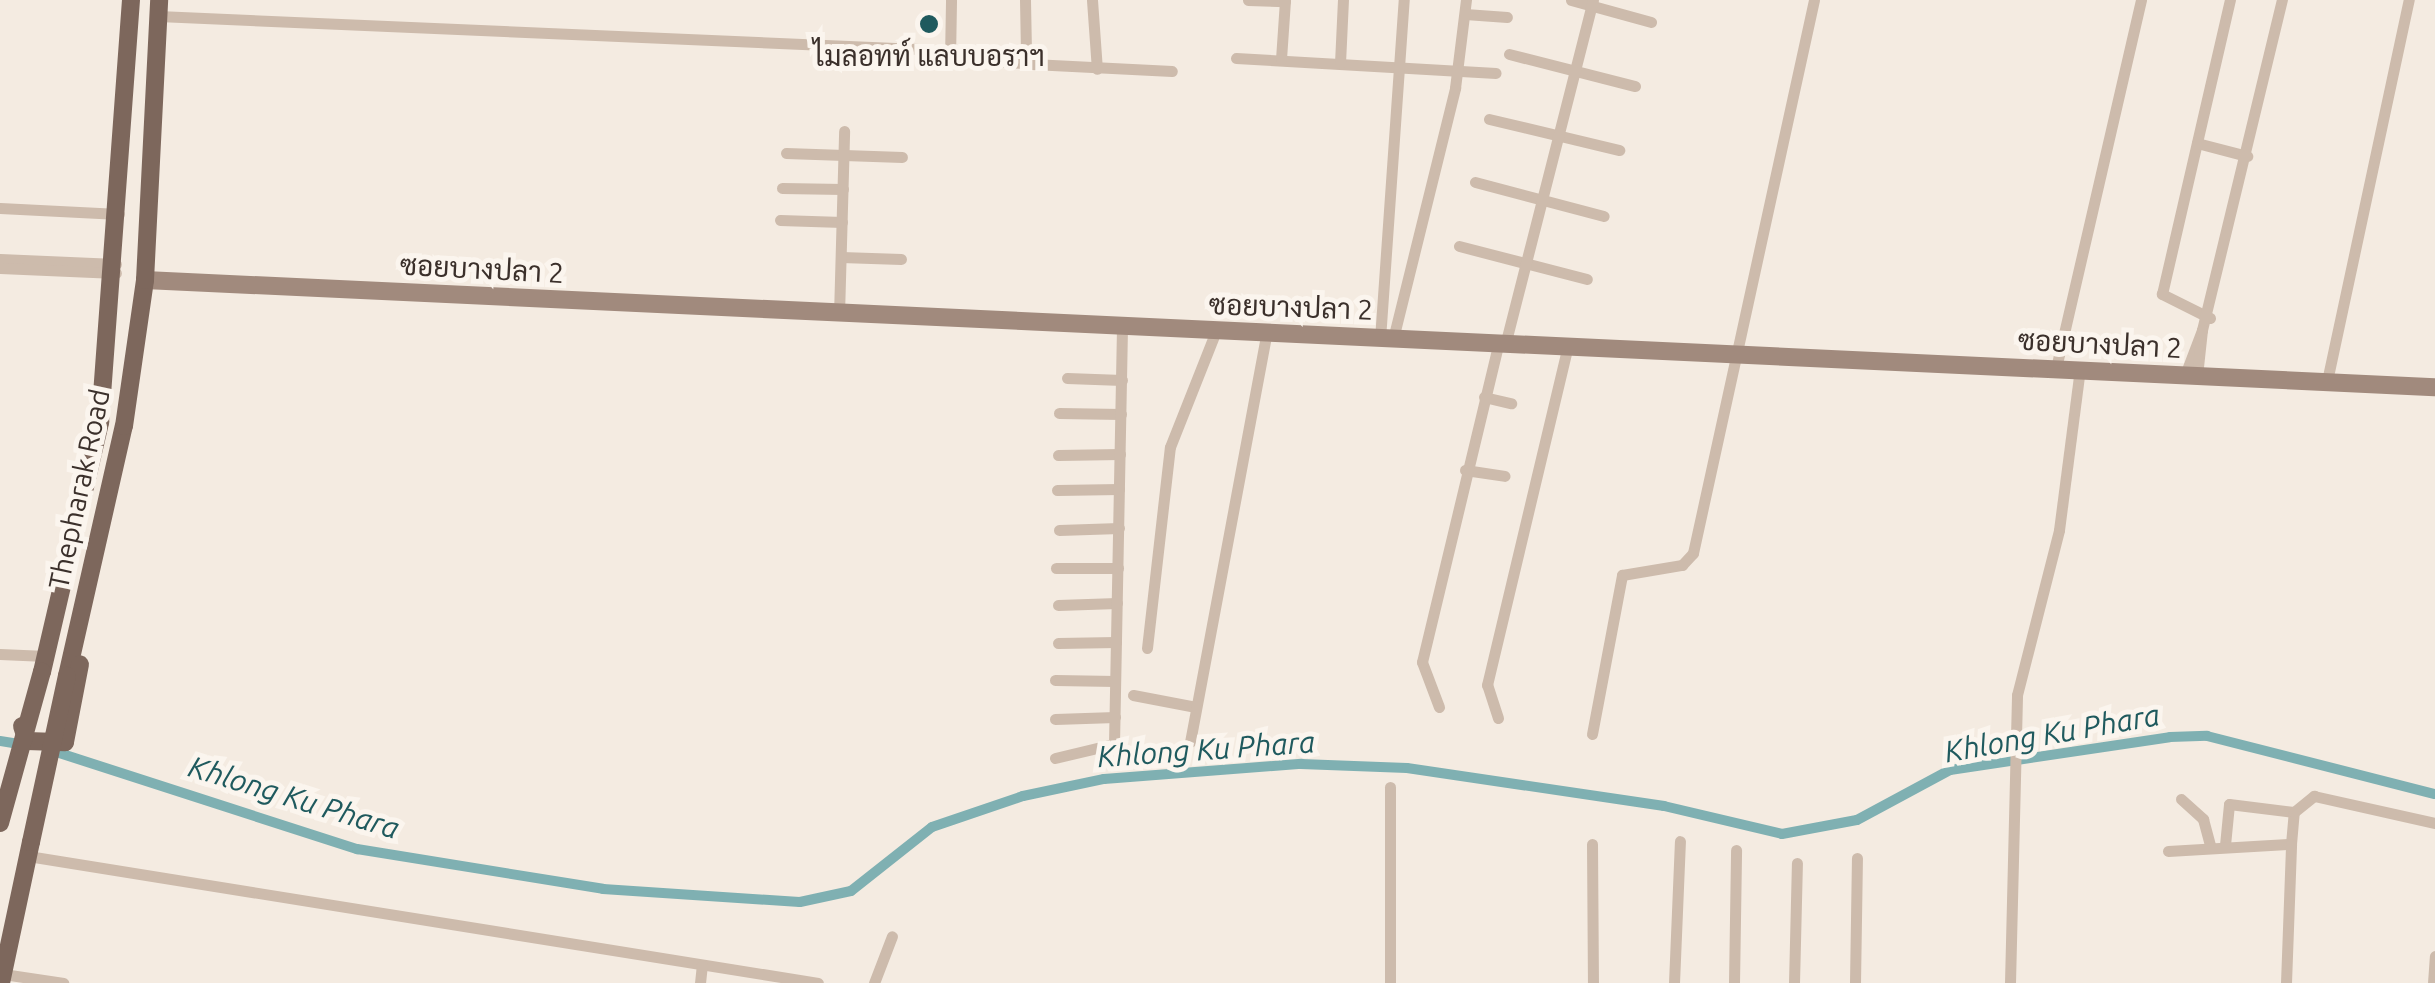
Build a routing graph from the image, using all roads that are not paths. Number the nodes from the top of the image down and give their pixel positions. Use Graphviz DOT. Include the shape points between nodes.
graph roads {
  1 [pos="951,0"];
  2 [pos="1025,0"];
  3 [pos="1092,0"];
  4 [pos="1248,0"];
  5 [pos="1285,0"];
  6 [pos="1344,0"];
  7 [pos="1404,0"];
  8 [pos="1466,0"];
  9 [pos="1571,0"];
  10 [pos="1814,0"];
  11 [pos="2142,0"];
  12 [pos="2230,0"];
  13 [pos="2281,0"];
  14 [pos="2409,0"];
  15 [pos="1592,3"];
  16 [pos="129,6"];
  17 [pos="159,6"];
  18 [pos="1465,14"];
  19 [pos="1507,17"];
  20 [pos="1651,22"];
  21 [pos="918,49"];
  22 [pos="1509,54"];
  23 [pos="1236,58"];
  24 [pos="1027,60"];
  25 [pos="1281,60"];
  26 [pos="1340,62"];
  27 [pos="1400,66"];
  28 [pos="1097,69"];
  29 [pos="1575,70"];
  30 [pos="1172,71"];
  31 [pos="1458,72"];
  32 [pos="1496,73"];
  33 [pos="1634,86"];
  34 [pos="1490,119"];
  35 [pos="844,132"];
  36 [pos="1558,134"];
  37 [pos="2197,144"];
  38 [pos="1619,150"];
  39 [pos="786,154"];
  40 [pos="2247,156"];
  41 [pos="844,157"];
  42 [pos="902,158"];
  43 [pos="1474,182"];
  44 [pos="782,188"];
  45 [pos="842,190"];
  46 [pos="1542,199"];
  47 [pos="0,208"];
  48 [pos="119,214"];
  49 [pos="1604,216"];
  50 [pos="780,220"];
  51 [pos="842,222"];
  52 [pos="1459,246"];
  53 [pos="840,257"];
  54 [pos="901,258"];
  55 [pos="0,260"];
  56 [pos="1526,263"];
  57 [pos="0,268"];
  58 [pos="116,269"];
  59 [pos="145,280"];
  60 [pos="1586,280"];
  61 [pos="1382,304"];
  62 [pos="1402,305"];
  63 [pos="839,315"];
  64 [pos="2210,318"];
  65 [pos="1122,328"];
  66 [pos="1216,332"];
  67 [pos="1266,335"];
  68 [pos="1386,339"];
  69 [pos="1501,345"];
  70 [pos="1567,348"];
  71 [pos="1732,355"];
  72 [pos="2056,368"];
  73 [pos="2080,369"];
  74 [pos="2191,376"];
  75 [pos="1066,378"];
  76 [pos="1122,380"];
  77 [pos="2327,381"];
  78 [pos="2435,388"];
  79 [pos="1484,397"];
  80 [pos="1511,403"];
  81 [pos="1059,414"];
  82 [pos="1121,414"];
  83 [pos="1120,454"];
  84 [pos="1058,455"];
  85 [pos="1465,470"];
  86 [pos="1505,476"];
  87 [pos="1119,489"];
  88 [pos="1058,490"];
  89 [pos="1118,528"];
  90 [pos="1059,530"];
  91 [pos="1056,568"];
  92 [pos="1118,568"];
  93 [pos="1117,603"];
  94 [pos="1058,605"];
  95 [pos="1116,642"];
  96 [pos="1058,643"];
  97 [pos="1147,648"];
  98 [pos="72,650"];
  99 [pos="0,654"];
  100 [pos="44,663"];
  101 [pos="1055,680"];
  102 [pos="1115,680"];
  103 [pos="1133,695"];
  104 [pos="1196,706"];
  105 [pos="1439,708"];
  106 [pos="1114,717"];
  107 [pos="1498,718"];
  108 [pos="1055,719"];
  109 [pos="1592,734"];
  110 [pos="1190,742"];
  111 [pos="1055,758"];
  112 [pos="1390,788"];
  113 [pos="2182,799"];
  114 [pos="2294,812"];
  115 [pos="0,823"];
  116 [pos="2435,823"];
  117 [pos="1680,841"];
  118 [pos="1592,844"];
  119 [pos="2224,844"];
  120 [pos="2291,844"];
  121 [pos="2210,846"];
  122 [pos="29,849"];
  123 [pos="1736,850"];
  124 [pos="2168,851"];
  125 [pos="1857,858"];
  126 [pos="1797,863"];
  127 [pos="892,936"];
  128 [pos="2435,958"];
  129 [pos="702,965"];
  130 [pos="2,978"];
  131 [pos="63,983"];
  132 [pos="700,983"];
  133 [pos="818,983"];
  134 [pos="874,983"];
  135 [pos="1390,983"];
  136 [pos="1593,983"];
  137 [pos="1674,983"];
  138 [pos="1734,983"];
  139 [pos="1794,983"];
  140 [pos="1855,983"];
  141 [pos="2010,983"];
  142 [pos="2286,983"];
  143 [pos="2434,983"];
  1 -- 24 [label="street" via="946,59"];
  2 -- 24 [label="street"];
  3 -- 28 [label="street"];
  4 -- 5 [label="street"];
  5 -- 25 [label="street"];
  6 -- 26 [label="street"];
  7 -- 27 [label="street"];
  8 -- 18 [label="street"];
  9 -- 15 [label="street"];
  10 -- 71 [label="street"];
  11 -- 72 [label="street"];
  12 -- 37 [label="street"];
  13 -- 40 [label="street"];
  14 -- 77 [label="street"];
  15 -- 20 [label="street"];
  15 -- 29 [label="street"];
  16 -- 48 [label="main road, Thepharak Road"];
  17 -- 21 [label="street"];
  17 -- 59 [label="main road, Thepharak Road"];
  18 -- 19 [label="street"];
  18 -- 31 [label="street"];
  22 -- 29 [label="street"];
  23 -- 25 [label="street"];
  24 -- 28 [label="street"];
  25 -- 26 [label="street"];
  26 -- 27 [label="street"];
  27 -- 31 [label="street"];
  27 -- 61 [label="street"];
  28 -- 30 [label="street"];
  29 -- 33 [label="street"];
  29 -- 36 [label="street"];
  31 -- 32 [label="street"];
  31 -- 62 [label="street"];
  34 -- 36 [label="street"];
  35 -- 41 [label="street"];
  36 -- 38 [label="street"];
  36 -- 46 [label="street"];
  37 -- 40 [label="street"];
  37 -- 64 [label="street" via="2162,294"];
  39 -- 41 [label="street"];
  40 -- 64 [label="street"];
  41 -- 42 [label="street"];
  41 -- 45 [label="street"];
  43 -- 46 [label="street"];
  44 -- 45 [label="street"];
  45 -- 51 [label="street"];
  46 -- 49 [label="street"];
  46 -- 56 [label="street"];
  47 -- 48 [label="street"];
  48 -- 58 [label="main road, Thepharak Road"];
  50 -- 51 [label="street"];
  51 -- 53 [label="street"];
  52 -- 56 [label="street"];
  53 -- 54 [label="street"];
  53 -- 63 [label="street"];
  55 -- 58 [label="street"];
  56 -- 60 [label="street"];
  56 -- 69 [label="street"];
  57 -- 58 [label="street"];
  58 -- 100 [label="main road, Thepharak Road" via="100,422"];
  59 -- 63 [label="street, ซอยบางปลา 2"];
  59 -- 98 [label="main road, Thepharak Road" via="124,426"];
  61 -- 62 [label="street"];
  61 -- 68 [label="street"];
  62 -- 68 [label="street"];
  63 -- 65 [label="street, ซอยบางปลา 2"];
  64 -- 74 [label="street"];
  65 -- 66 [label="street, ซอยบางปลา 2"];
  65 -- 76 [label="street"];
  66 -- 67 [label="street, ซอยบางปลา 2"];
  66 -- 97 [label="street" via="1170,447"];
  67 -- 68 [label="street, ซอยบางปลา 2"];
  67 -- 104 [label="street"];
  68 -- 69 [label="street, ซอยบางปลา 2"];
  69 -- 70 [label="street, ซอยบางปลา 2"];
  69 -- 79 [label="street"];
  70 -- 71 [label="street, ซอยบางปลา 2"];
  70 -- 107 [label="street" via="1487,684"];
  71 -- 72 [label="street, ซอยบางปลา 2"];
  71 -- 109 [label="street" via="1721,457 1693,554 1682,565 1622,575"];
  72 -- 73 [label="street, ซอยบางปลา 2"];
  73 -- 74 [label="street, ซอยบางปลา 2"];
  73 -- 141 [label="street" via="2016,738"];
  74 -- 77 [label="street, ซอยบางปลา 2"];
  75 -- 76 [label="street"];
  76 -- 82 [label="street"];
  77 -- 78 [label="street, ซอยบางปลา 2"];
  79 -- 80 [label="street"];
  79 -- 85 [label="street"];
  81 -- 82 [label="street"];
  82 -- 83 [label="street"];
  83 -- 84 [label="street"];
  83 -- 87 [label="street"];
  85 -- 86 [label="street"];
  85 -- 105 [label="street" via="1422,662"];
  87 -- 88 [label="street"];
  87 -- 89 [label="street"];
  89 -- 90 [label="street"];
  89 -- 92 [label="street"];
  91 -- 92 [label="street"];
  92 -- 93 [label="street"];
  93 -- 94 [label="street"];
  93 -- 95 [label="street"];
  95 -- 96 [label="street"];
  95 -- 102 [label="street"];
  98 -- 100 [label="main road" via="81,658 60,747 19,736"];
  98 -- 122 [label="main road, Thepharak Road, bridge"];
  99 -- 100 [label="street"];
  100 -- 115 [label="main road, Thepharak Road, bridge"];
  101 -- 102 [label="street"];
  102 -- 106 [label="street"];
  103 -- 104 [label="street"];
  104 -- 110 [label="street"];
  106 -- 108 [label="street"];
  106 -- 111 [label="street" via="1110,749"];
  112 -- 135 [label="street"];
  113 -- 121 [label="street" via="2203,818"];
  114 -- 116 [label="street" via="2314,796"];
  114 -- 119 [label="street" via="2229,804"];
  114 -- 120 [label="street"];
  117 -- 137 [label="street"];
  118 -- 136 [label="street"];
  119 -- 120 [label="street"];
  119 -- 121 [label="street"];
  120 -- 142 [label="street"];
  121 -- 124 [label="street"];
  122 -- 129 [label="street"];
  122 -- 130 [label="main road, Thepharak Road"];
  123 -- 138 [label="street"];
  125 -- 140 [label="street"];
  126 -- 139 [label="street"];
  127 -- 134 [label="street"];
  128 -- 143 [label="street"];
  129 -- 132 [label="street"];
  129 -- 133 [label="street"];
  130 -- 131 [label="street"];
}
